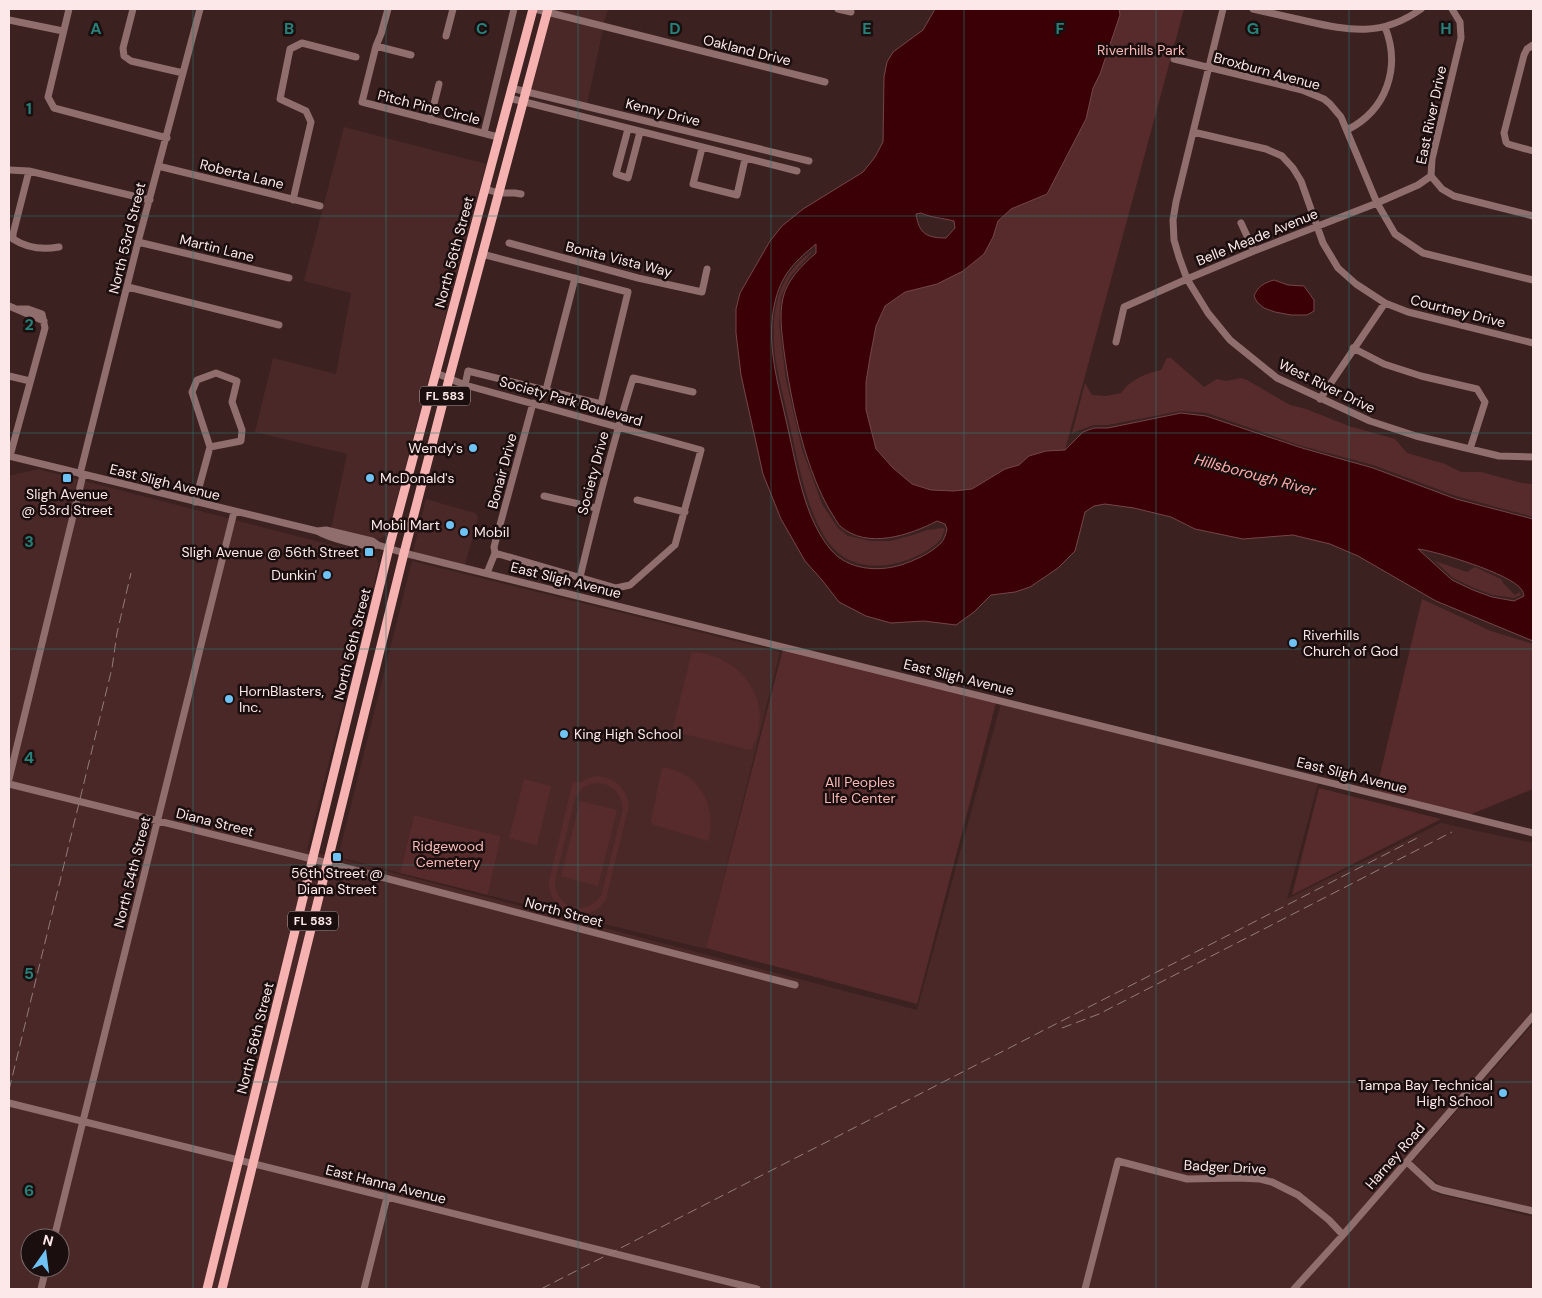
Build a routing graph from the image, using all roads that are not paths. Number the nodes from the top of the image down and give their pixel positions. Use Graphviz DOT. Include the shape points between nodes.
graph roads {
  1 [pos="69,9"];
  2 [pos="133,9"];
  3 [pos="200,9"];
  4 [pos="388,9"];
  5 [pos="453,9"];
  6 [pos="514,9"];
  7 [pos="534,9"];
  8 [pos="838,9"];
  9 [pos="1223,9"];
  10 [pos="1253,9"];
  11 [pos="1421,9"];
  12 [pos="1452,9"];
  13 [pos="547,10"];
  14 [pos="851,12"];
  15 [pos="9,20"];
  16 [pos="1385,27"];
  17 [pos="63,31"];
  18 [pos="446,36"];
  19 [pos="1533,45"];
  20 [pos="376,46"];
  21 [pos="411,55"];
  22 [pos="356,57"];
  23 [pos="1174,59"];
  24 [pos="1208,68"];
  25 [pos="183,73"];
  26 [pos="825,82"];
  27 [pos="439,84"];
  28 [pos="511,88"];
  29 [pos="526,92"];
  30 [pos="509,98"];
  31 [pos="523,102"];
  32 [pos="430,120"];
  33 [pos="628,129"];
  34 [pos="1347,130"];
  35 [pos="640,132"];
  36 [pos="1193,132"];
  37 [pos="484,133"];
  38 [pos="498,137"];
  39 [pos="167,138"];
  40 [pos="702,148"];
  41 [pos="1533,151"];
  42 [pos="745,159"];
  43 [pos="809,161"];
  44 [pos="158,166"];
  45 [pos="9,170"];
  46 [pos="29,171"];
  47 [pos="797,171"];
  48 [pos="1430,176"];
  49 [pos="485,189"];
  50 [pos="499,193"];
  51 [pos="521,194"];
  52 [pos="150,200"];
  53 [pos="293,200"];
  54 [pos="1376,203"];
  55 [pos="320,206"];
  56 [pos="1533,216"];
  57 [pos="1241,223"];
  58 [pos="1318,226"];
  59 [pos="138,242"];
  60 [pos="509,243"];
  61 [pos="59,247"];
  62 [pos="1254,251"];
  63 [pos="482,254"];
  64 [pos="707,269"];
  65 [pos="290,278"];
  66 [pos="575,278"];
  67 [pos="1188,278"];
  68 [pos="1533,280"];
  69 [pos="128,287"];
  70 [pos="1385,303"];
  71 [pos="9,306"];
  72 [pos="278,325"];
  73 [pos="1116,342"];
  74 [pos="1533,343"];
  75 [pos="1354,348"];
  76 [pos="436,373"];
  77 [pos="9,376"];
  78 [pos="449,379"];
  79 [pos="30,382"];
  80 [pos="464,384"];
  81 [pos="546,390"];
  82 [pos="693,392"];
  83 [pos="1320,399"];
  84 [pos="534,403"];
  85 [pos="618,427"];
  86 [pos="210,447"];
  87 [pos="1470,449"];
  88 [pos="9,456"];
  89 [pos="1533,457"];
  90 [pos="82,475"];
  91 [pos="544,496"];
  92 [pos="637,500"];
  93 [pos="195,502"];
  94 [pos="596,508"];
  95 [pos="234,512"];
  96 [pos="685,512"];
  97 [pos="389,548"];
  98 [pos="404,553"];
  99 [pos="495,553"];
  100 [pos="487,573"];
  101 [pos="580,577"];
  102 [pos="348,716"];
  103 [pos="363,721"];
  104 [pos="9,779"];
  105 [pos="9,784"];
  106 [pos="158,820"];
  107 [pos="1533,833"];
  108 [pos="312,859"];
  109 [pos="328,863"];
  110 [pos="795,985"];
  111 [pos="1533,1016"];
  112 [pos="267,1046"];
  113 [pos="282,1049"];
  114 [pos="9,1103"];
  115 [pos="83,1120"];
  116 [pos="239,1159"];
  117 [pos="1407,1162"];
  118 [pos="254,1163"];
  119 [pos="387,1197"];
  120 [pos="1533,1211"];
  121 [pos="56,1228"];
  122 [pos="1344,1235"];
  123 [pos="207,1289"];
  124 [pos="222,1289"];
  125 [pos="364,1289"];
  126 [pos="756,1289"];
  127 [pos="1085,1289"];
  128 [pos="1294,1289"];
  1 -- 17 [label="street"];
  2 -- 25 [label="street" via="124,56 131,61"];
  3 -- 25 [label="street, North 53rd Street"];
  4 -- 20 [label="street, Pitch Pine Circle"];
  5 -- 18 [label="street"];
  6 -- 37 [label="street"];
  7 -- 13 [label="street, Oakland Drive"];
  7 -- 28 [label="main road, North 56th Street / FL 583"];
  8 -- 14 [label="street"];
  9 -- 24 [label="street, West River Drive"];
  10 -- 16 [label="street" via="1343,29"];
  11 -- 16 [label="street"];
  12 -- 48 [label="street, East River Drive" via="1460,22 1461,38"];
  13 -- 26 [label="street, Oakland Drive"];
  13 -- 29 [label="main road, North 56th Street / FL 583"];
  15 -- 17 [label="street"];
  16 -- 34 [label="street" via="1392,54 1391,78 1370,114"];
  17 -- 39 [label="street" via="48,97 54,108"];
  19 -- 41 [label="street" via="1524,55 1504,133 1508,144"];
  20 -- 21 [label="street"];
  20 -- 32 [label="street, Pitch Pine Circle" via="362,102"];
  22 -- 53 [label="street" via="302,43 290,49 280,99 306,112 311,122"];
  23 -- 24 [label="street, Broxburn Avenue"];
  24 -- 34 [label="street, Broxburn Avenue" via="1315,94 1330,104"];
  24 -- 36 [label="street, West River Drive"];
  25 -- 39 [label="street, North 53rd Street"];
  27 -- 32 [label="street"];
  28 -- 29 [label="street, Kenny Drive"];
  28 -- 30 [label="main road, North 56th Street / FL 583"];
  29 -- 31 [label="main road, North 56th Street / FL 583"];
  29 -- 43 [label="street, Kenny Drive"];
  30 -- 31 [label="street"];
  30 -- 38 [label="main road, North 56th Street / FL 583"];
  31 -- 33 [label="street"];
  31 -- 50 [label="main road, North 56th Street / FL 583"];
  32 -- 37 [label="street, Pitch Pine Circle"];
  33 -- 35 [label="street"];
  33 -- 35 [label="street" via="616,174 628,178"];
  34 -- 54 [label="street, Broxburn Avenue"];
  35 -- 40 [label="street"];
  36 -- 58 [label="street, Courtney Drive" via="1266,149 1282,156 1301,181"];
  36 -- 67 [label="street, West River Drive" via="1173,220 1174,240"];
  37 -- 38 [label="street, Pitch Pine Circle"];
  38 -- 49 [label="main road, North 56th Street / FL 583"];
  39 -- 44 [label="street, North 53rd Street"];
  40 -- 42 [label="street"];
  40 -- 42 [label="street" via="693,184 737,195"];
  42 -- 47 [label="street"];
  44 -- 52 [label="street, North 53rd Street"];
  44 -- 53 [label="street, Roberta Lane"];
  45 -- 46 [label="street"];
  46 -- 52 [label="street"];
  46 -- 61 [label="street" via="13,239 44,250"];
  48 -- 54 [label="street, Belle Meade Avenue" via="1418,185"];
  48 -- 56 [label="street, East River Drive" via="1454,196"];
  49 -- 50 [label="street"];
  49 -- 76 [label="main road, North 56th Street / FL 583"];
  50 -- 51 [label="street"];
  50 -- 63 [label="main road, North 56th Street / FL 583"];
  52 -- 59 [label="street, North 53rd Street"];
  53 -- 55 [label="street, Roberta Lane"];
  54 -- 58 [label="street, Belle Meade Avenue"];
  54 -- 68 [label="street, Broxburn Avenue" via="1396,234 1423,253"];
  57 -- 62 [label="street"];
  58 -- 62 [label="street, Belle Meade Avenue"];
  58 -- 70 [label="street, Courtney Drive" via="1323,243 1338,268"];
  59 -- 65 [label="street, Martin Lane"];
  59 -- 69 [label="street, North 53rd Street"];
  60 -- 64 [label="street, Bonita Vista Way" via="702,292"];
  62 -- 67 [label="street, Belle Meade Avenue"];
  63 -- 66 [label="street"];
  63 -- 78 [label="main road, North 56th Street / FL 583"];
  66 -- 81 [label="street"];
  66 -- 81 [label="street" via="628,292 600,404"];
  67 -- 73 [label="street, Belle Meade Avenue" via="1124,307"];
  67 -- 83 [label="street, West River Drive" via="1208,313 1230,340 1277,378"];
  69 -- 72 [label="street"];
  69 -- 90 [label="street, North 53rd Street"];
  70 -- 74 [label="street, Courtney Drive" via="1408,312"];
  70 -- 75 [label="street"];
  71 -- 79 [label="street" via="36,311 44,320 45,328"];
  75 -- 83 [label="street"];
  75 -- 87 [label="street" via="1384,364 1478,389 1485,402"];
  76 -- 78 [label="street, Society Park Boulevard"];
  76 -- 97 [label="main road, North 56th Street / FL 583"];
  77 -- 79 [label="street"];
  78 -- 80 [label="street, Society Park Boulevard"];
  78 -- 98 [label="main road, North 56th Street / FL 583"];
  79 -- 88 [label="street"];
  80 -- 81 [label="street" via="468,371"];
  80 -- 84 [label="street, Society Park Boulevard"];
  82 -- 85 [label="street, Society Drive" via="633,378"];
  83 -- 87 [label="street, West River Drive" via="1370,421"];
  84 -- 85 [label="street, Society Park Boulevard"];
  84 -- 99 [label="street, Bonair Drive"];
  85 -- 94 [label="street, Society Drive"];
  85 -- 96 [label="street, Society Park Boulevard" via="701,450"];
  86 -- 86 [label="street" via="192,392 197,380 216,373 237,382 232,402 242,430 241,441"];
  86 -- 93 [label="street"];
  87 -- 89 [label="street, West River Drive" via="1498,456"];
  88 -- 90 [label="street, East Sligh Avenue"];
  90 -- 93 [label="street, East Sligh Avenue"];
  90 -- 104 [label="street, North 53rd Street"];
  91 -- 94 [label="street"];
  92 -- 96 [label="street"];
  93 -- 95 [label="street, East Sligh Avenue"];
  94 -- 101 [label="street, Society Drive"];
  95 -- 97 [label="street, East Sligh Avenue" via="371,547"];
  95 -- 106 [label="street, North 54th Street"];
  96 -- 101 [label="street" via="675,545 630,585 616,588"];
  97 -- 98 [label="street, East Sligh Avenue"];
  97 -- 102 [label="main road, North 56th Street / FL 583"];
  98 -- 100 [label="street, East Sligh Avenue"];
  98 -- 103 [label="main road, North 56th Street / FL 583"];
  99 -- 100 [label="street, Bonair Drive"];
  99 -- 101 [label="street"];
  100 -- 107 [label="street, East Sligh Avenue"];
  102 -- 103 [label="main road"];
  102 -- 108 [label="main road, North 56th Street / FL 583"];
  103 -- 109 [label="main road, North 56th Street / FL 583"];
  105 -- 106 [label="street, Diana Street"];
  106 -- 108 [label="street, Diana Street"];
  106 -- 115 [label="street, North 54th Street"];
  108 -- 109 [label="street, Diana Street"];
  108 -- 112 [label="main road, North 56th Street / FL 583"];
  109 -- 110 [label="street, North Street"];
  109 -- 113 [label="main road, North 56th Street / FL 583"];
  111 -- 117 [label="street, Harney Road"];
  112 -- 113 [label="main road"];
  112 -- 116 [label="main road, North 56th Street / FL 583"];
  113 -- 118 [label="main road, North 56th Street / FL 583"];
  114 -- 115 [label="street, East Hanna Avenue"];
  115 -- 116 [label="street, East Hanna Avenue"];
  115 -- 121 [label="street, North 54th Street"];
  116 -- 118 [label="street, East Hanna Avenue"];
  116 -- 123 [label="main road, North 56th Street / FL 583"];
  117 -- 120 [label="street" via="1442,1190"];
  117 -- 122 [label="street, Harney Road"];
  118 -- 119 [label="street, East Hanna Avenue"];
  118 -- 124 [label="main road, North 56th Street / FL 583"];
  119 -- 125 [label="street"];
  119 -- 126 [label="street, East Hanna Avenue"];
  122 -- 127 [label="street, Badger Drive" via="1298,1195 1272,1182 1238,1178 1187,1180 1118,1161"];
  122 -- 128 [label="street, Harney Road"];
}
